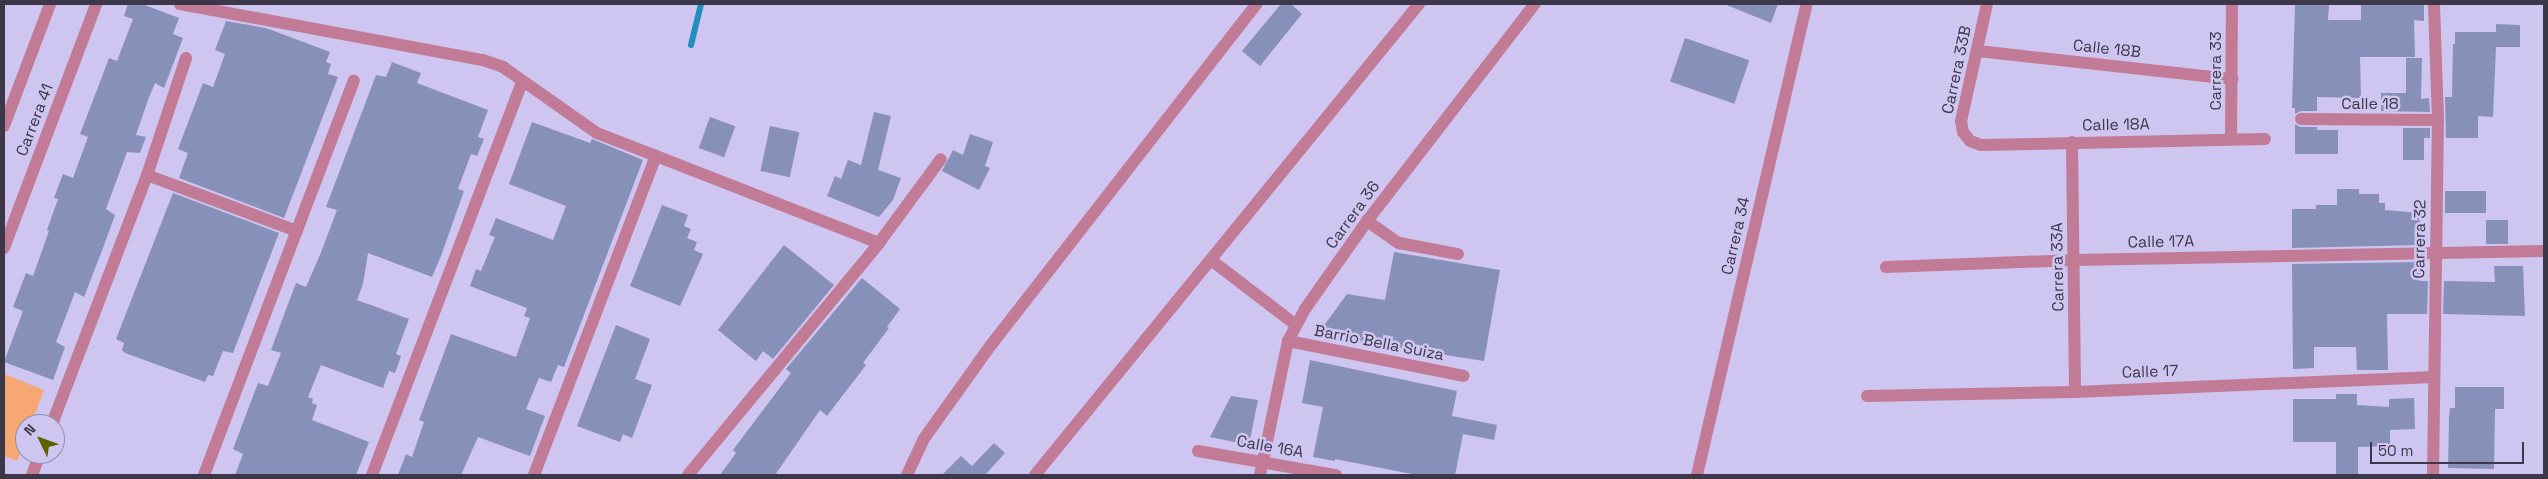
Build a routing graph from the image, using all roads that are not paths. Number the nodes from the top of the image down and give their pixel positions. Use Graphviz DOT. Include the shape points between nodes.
graph roads {
  1 [pos="50,4"];
  2 [pos="96,4"];
  3 [pos="180,4"];
  4 [pos="1256,4"];
  5 [pos="1419,4"];
  6 [pos="1534,4"];
  7 [pos="1807,4"];
  8 [pos="1988,4"];
  9 [pos="2232,4"];
  10 [pos="2434,4"];
  11 [pos="1978,51"];
  12 [pos="186,58"];
  13 [pos="2232,79"];
  14 [pos="354,81"];
  15 [pos="522,82"];
  16 [pos="2301,119"];
  17 [pos="2438,120"];
  18 [pos="4,126"];
  19 [pos="2231,138"];
  20 [pos="2264,139"];
  21 [pos="1970,141"];
  22 [pos="2072,142"];
  23 [pos="656,156"];
  24 [pos="941,159"];
  25 [pos="147,175"];
  26 [pos="1367,221"];
  27 [pos="297,231"];
  28 [pos="879,243"];
  29 [pos="4,248"];
  30 [pos="2544,251"];
  31 [pos="2436,252"];
  32 [pos="1458,254"];
  33 [pos="1211,260"];
  34 [pos="2075,260"];
  35 [pos="1886,267"];
  36 [pos="1296,326"];
  37 [pos="1288,341"];
  38 [pos="1464,376"];
  39 [pos="2434,377"];
  40 [pos="2075,392"];
  41 [pos="1867,396"];
  42 [pos="56,414"];
  43 [pos="1198,452"];
  44 [pos="1262,462"];
  45 [pos="204,475"];
  46 [pos="372,475"];
  47 [pos="534,475"];
  48 [pos="688,475"];
  49 [pos="907,475"];
  50 [pos="1035,475"];
  51 [pos="1260,475"];
  52 [pos="1336,475"];
  53 [pos="1697,475"];
  54 [pos="2433,475"];
  1 -- 18 [label="street, Carrera 41"];
  2 -- 29 [label="street, Carrera 41"];
  3 -- 15 [label="street" via="483,60 503,67"];
  4 -- 49 [label="street" via="991,346 923,440"];
  5 -- 33 [label="street"];
  6 -- 26 [label="street, Carrera 36"];
  7 -- 53 [label="street, Carrera 34"];
  8 -- 11 [label="street, Carrera 33B"];
  9 -- 13 [label="street, Carrera 33"];
  10 -- 17 [label="street, Carrera 32"];
  11 -- 13 [label="street, Calle 18B"];
  11 -- 21 [label="street, Carrera 33B" via="1961,121 1963,132"];
  12 -- 25 [label="street"];
  13 -- 19 [label="street, Carrera 33"];
  14 -- 27 [label="street"];
  15 -- 23 [label="street" via="597,133"];
  15 -- 46 [label="street"];
  16 -- 17 [label="street, Calle 18"];
  17 -- 31 [label="street, Carrera 32"];
  19 -- 20 [label="street, Calle 18A"];
  19 -- 22 [label="street, Calle 18A"];
  21 -- 22 [label="street, Calle 18A" via="1981,145"];
  22 -- 34 [label="street, Carrera 33A"];
  23 -- 28 [label="street"];
  23 -- 47 [label="street"];
  24 -- 28 [label="street"];
  25 -- 27 [label="street"];
  25 -- 42 [label="street"];
  26 -- 32 [label="street" via="1399,243"];
  26 -- 36 [label="street, Carrera 36"];
  27 -- 45 [label="street"];
  28 -- 48 [label="street"];
  30 -- 31 [label="street"];
  31 -- 34 [label="street, Calle 17A"];
  31 -- 39 [label="street, Carrera 32"];
  33 -- 36 [label="street"];
  33 -- 50 [label="street"];
  34 -- 35 [label="street, Calle 17A"];
  34 -- 40 [label="street, Carrera 33A"];
  36 -- 37 [label="street, Carrera 36"];
  37 -- 38 [label="street, Barrio Bella Suiza"];
  37 -- 44 [label="street, Carrera 36"];
  39 -- 40 [label="street, Calle 17"];
  39 -- 54 [label="street, Carrera 32"];
  40 -- 41 [label="street, Calle 17"];
  43 -- 44 [label="street, Calle 16A"];
  44 -- 51 [label="street, Carrera 36"];
  44 -- 52 [label="street, Calle 16A"];
}
